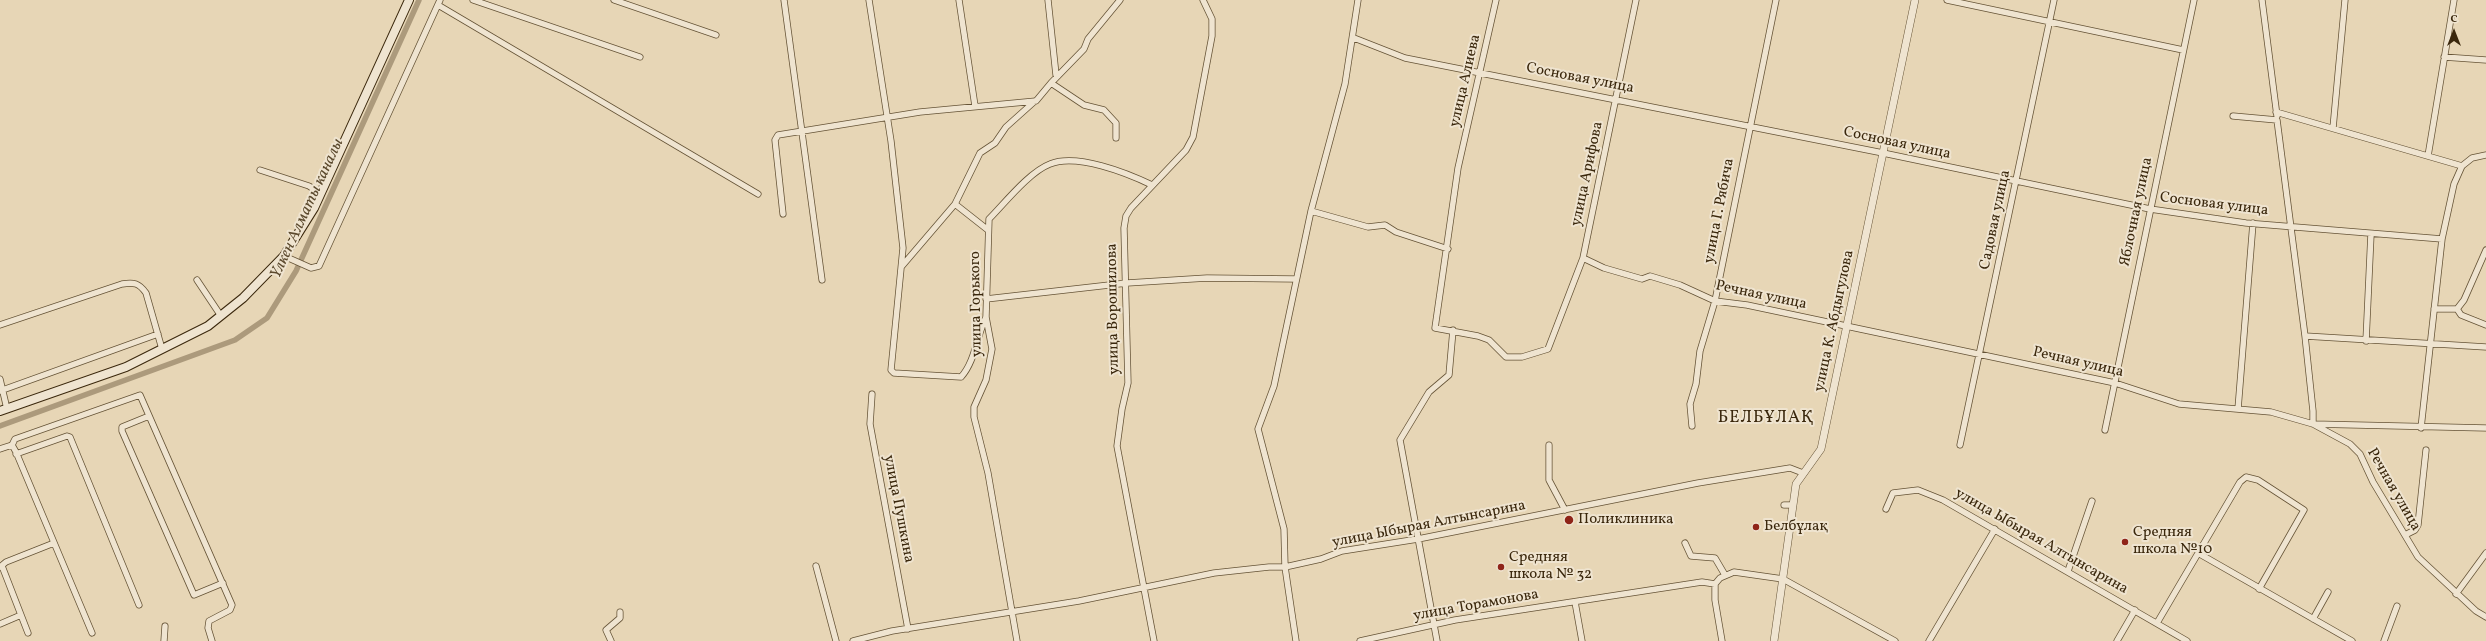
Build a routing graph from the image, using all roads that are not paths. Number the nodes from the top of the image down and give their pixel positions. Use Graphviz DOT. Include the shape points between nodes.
graph roads {
  1 [pos="409,0"];
  2 [pos="473,0"];
  3 [pos="614,0"];
  4 [pos="784,0"];
  5 [pos="869,0"];
  6 [pos="959,0"];
  7 [pos="1048,0"];
  8 [pos="1120,0"];
  9 [pos="1203,0"];
  10 [pos="1358,0"];
  11 [pos="1496,0"];
  12 [pos="1636,0"];
  13 [pos="1776,0"];
  14 [pos="1915,0"];
  15 [pos="1947,0"];
  16 [pos="2054,0"];
  17 [pos="2194,0"];
  18 [pos="2262,0"];
  19 [pos="2344,0"];
  20 [pos="2454,0"];
  21 [pos="439,2"];
  22 [pos="2050,21"];
  23 [pos="716,35"];
  24 [pos="1354,38"];
  25 [pos="2183,50"];
  26 [pos="640,57"];
  27 [pos="2444,57"];
  28 [pos="2486,60"];
  29 [pos="1481,72"];
  30 [pos="1056,75"];
  31 [pos="1051,82"];
  32 [pos="1615,99"];
  33 [pos="1036,101"];
  34 [pos="974,106"];
  35 [pos="2276,112"];
  36 [pos="2233,116"];
  37 [pos="887,119"];
  38 [pos="2277,120"];
  39 [pos="1749,126"];
  40 [pos="2333,128"];
  41 [pos="801,133"];
  42 [pos="1116,138"];
  43 [pos="1883,153"];
  44 [pos="2486,155"];
  45 [pos="2428,156"];
  46 [pos="2462,166"];
  47 [pos="260,170"];
  48 [pos="2016,181"];
  49 [pos="1152,185"];
  50 [pos="320,194"];
  51 [pos="758,194"];
  52 [pos="955,204"];
  53 [pos="2150,209"];
  54 [pos="1311,211"];
  55 [pos="783,214"];
  56 [pos="2252,223"];
  57 [pos="2290,227"];
  58 [pos="988,230"];
  59 [pos="2371,234"];
  60 [pos="2442,239"];
  61 [pos="1448,249"];
  62 [pos="2485,251"];
  63 [pos="284,256"];
  64 [pos="1583,258"];
  65 [pos="902,267"];
  66 [pos="1296,279"];
  67 [pos="197,280"];
  68 [pos="822,280"];
  69 [pos="1127,283"];
  70 [pos="986,299"];
  71 [pos="1715,301"];
  72 [pos="2434,309"];
  73 [pos="2457,309"];
  74 [pos="221,316"];
  75 [pos="986,317"];
  76 [pos="0,325"];
  77 [pos="2486,325"];
  78 [pos="1847,326"];
  79 [pos="1453,330"];
  80 [pos="158,334"];
  81 [pos="2305,336"];
  82 [pos="2366,341"];
  83 [pos="2430,346"];
  84 [pos="2486,348"];
  85 [pos="162,349"];
  86 [pos="1980,354"];
  87 [pos="0,379"];
  88 [pos="2115,383"];
  89 [pos="2,390"];
  90 [pos="872,394"];
  91 [pos="2238,408"];
  92 [pos="4,410"];
  93 [pos="149,416"];
  94 [pos="2312,424"];
  95 [pos="1692,426"];
  96 [pos="2421,428"];
  97 [pos="2486,428"];
  98 [pos="2105,430"];
  99 [pos="12,445"];
  100 [pos="1549,445"];
  101 [pos="1960,445"];
  102 [pos="0,449"];
  103 [pos="2426,450"];
  104 [pos="16,454"];
  105 [pos="1803,473"];
  106 [pos="2092,501"];
  107 [pos="1784,505"];
  108 [pos="1793,505"];
  109 [pos="1886,509"];
  110 [pos="1566,510"];
  111 [pos="1995,529"];
  112 [pos="2405,535"];
  113 [pos="1418,539"];
  114 [pos="54,543"];
  115 [pos="1685,543"];
  116 [pos="2198,553"];
  117 [pos="2486,553"];
  118 [pos="1,566"];
  119 [pos="816,566"];
  120 [pos="1284,567"];
  121 [pos="2068,572"];
  122 [pos="1726,575"];
  123 [pos="1783,579"];
  124 [pos="223,583"];
  125 [pos="1715,584"];
  126 [pos="1144,586"];
  127 [pos="2259,589"];
  128 [pos="2328,592"];
  129 [pos="2456,594"];
  130 [pos="1575,602"];
  131 [pos="139,605"];
  132 [pos="2397,606"];
  133 [pos="2135,610"];
  134 [pos="1012,611"];
  135 [pos="620,612"];
  136 [pos="21,616"];
  137 [pos="2486,617"];
  138 [pos="2313,619"];
  139 [pos="2157,623"];
  140 [pos="0,624"];
  141 [pos="1434,625"];
  142 [pos="165,626"];
  143 [pos="908,629"];
  144 [pos="28,633"];
  145 [pos="92,634"];
  146 [pos="164,641"];
  147 [pos="212,641"];
  148 [pos="611,641"];
  149 [pos="836,641"];
  150 [pos="853,641"];
  151 [pos="1017,641"];
  152 [pos="1154,641"];
  153 [pos="1296,641"];
  154 [pos="1360,641"];
  155 [pos="1437,641"];
  156 [pos="1582,641"];
  157 [pos="1722,641"];
  158 [pos="1774,641"];
  159 [pos="1895,641"];
  160 [pos="1929,641"];
  161 [pos="2117,641"];
  162 [pos="2187,641"];
  163 [pos="2352,641"];
  164 [pos="2384,641"];
  1 -- 50 [label="main road"];
  2 -- 26 [label="street"];
  3 -- 23 [label="street"];
  4 -- 41 [label="street"];
  5 -- 37 [label="street"];
  6 -- 34 [label="street"];
  7 -- 30 [label="street"];
  8 -- 30 [label="street" via="1088,39 1084,49"];
  9 -- 49 [label="street, улица Ворошилова" via="1212,19 1212,36 1193,137 1186,150"];
  10 -- 24 [label="street"];
  11 -- 29 [label="street, улица Алиева"];
  12 -- 32 [label="street, улица Арифова"];
  13 -- 39 [label="street, улица Г. Рябича"];
  14 -- 43 [label="street, улица К. Абдыгулова"];
  15 -- 22 [label="street"];
  16 -- 22 [label="street, Садовая улица"];
  17 -- 25 [label="street, Яблочная улица"];
  18 -- 35 [label="street"];
  19 -- 40 [label="street"];
  20 -- 27 [label="street"];
  21 -- 51 [label="street"];
  21 -- 63 [label="street" via="319,266 311,268"];
  22 -- 25 [label="street"];
  22 -- 48 [label="street, Садовая улица"];
  24 -- 29 [label="street, Сосновая улица" via="1405,58"];
  24 -- 54 [label="street" via="1346,84"];
  25 -- 53 [label="street, Яблочная улица"];
  27 -- 28 [label="street"];
  27 -- 45 [label="street"];
  29 -- 32 [label="street, Сосновая улица"];
  29 -- 61 [label="street, улица Алиева" via="1458,168"];
  30 -- 31 [label="street"];
  31 -- 33 [label="street"];
  31 -- 42 [label="street" via="1084,105 1104,110 1116,123"];
  32 -- 39 [label="street, Сосновая улица"];
  32 -- 64 [label="street, улица Арифова"];
  33 -- 34 [label="street"];
  33 -- 52 [label="street" via="1006,127 995,143 980,153"];
  34 -- 37 [label="street"];
  35 -- 38 [label="street"];
  35 -- 40 [label="street"];
  36 -- 38 [label="street"];
  37 -- 41 [label="street"];
  37 -- 65 [label="street" via="903,248"];
  38 -- 57 [label="street"];
  39 -- 43 [label="street, Сосновая улица"];
  39 -- 71 [label="street, улица Г. Рябича"];
  40 -- 45 [label="street"];
  41 -- 55 [label="street" via="778,135 775,140"];
  41 -- 68 [label="street"];
  43 -- 48 [label="street, Сосновая улица"];
  43 -- 78 [label="street, улица К. Абдыгулова"];
  44 -- 46 [label="street" via="2472,158"];
  45 -- 46 [label="street"];
  46 -- 60 [label="street" via="2454,184"];
  47 -- 50 [label="street" via="309,186"];
  48 -- 53 [label="street, Сосновая улица"];
  48 -- 86 [label="street, Садовая улица"];
  49 -- 58 [label="street, улица Горького" via="1123,171 1099,165 1064,162 1050,164 1036,173 989,219"];
  49 -- 69 [label="street, улица Ворошилова" via="1126,216 1124,228"];
  50 -- 63 [label="main road"];
  52 -- 58 [label="street"];
  52 -- 65 [label="street"];
  53 -- 56 [label="street, Сосновая улица"];
  53 -- 88 [label="street, Яблочная улица"];
  54 -- 61 [label="street" via="1368,227 1385,225 1396,232"];
  54 -- 66 [label="street"];
  56 -- 57 [label="street, Сосновая улица"];
  56 -- 91 [label="street"];
  57 -- 59 [label="street, Сосновая улица"];
  57 -- 81 [label="street"];
  58 -- 70 [label="street, улица Горького"];
  59 -- 60 [label="street, Сосновая улица"];
  59 -- 82 [label="street"];
  60 -- 72 [label="street"];
  61 -- 79 [label="street, улица Алиева" via="1435,328"];
  62 -- 73 [label="street" via="2464,300"];
  63 -- 74 [label="main road" via="243,298"];
  64 -- 71 [label="street, Речная улица" via="1604,268 1642,279 1650,276 1680,285"];
  64 -- 79 [label="street, улица Арифова" via="1548,349 1522,357 1506,357 1489,340"];
  65 -- 75 [label="street" via="891,370 894,373 961,376 968,370"];
  66 -- 69 [label="street" via="1208,278"];
  66 -- 120 [label="street" via="1274,386 1258,429 1284,529"];
  67 -- 74 [label="street"];
  69 -- 70 [label="street"];
  69 -- 126 [label="street, улица Ворошилова" via="1128,383 1117,446"];
  70 -- 75 [label="street, улица Горького"];
  71 -- 78 [label="street, Речная улица" via="1747,304"];
  71 -- 95 [label="street, улица Г. Рябича" via="1702,341 1696,384 1690,404"];
  72 -- 73 [label="street"];
  72 -- 83 [label="street"];
  73 -- 77 [label="street" via="2461,315"];
  74 -- 85 [label="main road" via="208,326"];
  75 -- 134 [label="street, улица Горького" via="992,349 991,363 974,407 974,417 988,473"];
  76 -- 80 [label="street" via="133,282 140,285 146,293"];
  78 -- 86 [label="street, Речная улица"];
  78 -- 105 [label="street, улица К. Абдыгулова" via="1821,448"];
  79 -- 113 [label="street" via="1449,375 1429,392 1400,440"];
  80 -- 85 [label="street"];
  80 -- 89 [label="street"];
  81 -- 82 [label="street"];
  81 -- 94 [label="street" via="2313,411"];
  82 -- 83 [label="street"];
  83 -- 84 [label="street"];
  83 -- 96 [label="street"];
  85 -- 92 [label="main road" via="126,367"];
  86 -- 88 [label="street, Речная улица"];
  86 -- 101 [label="street, Садовая улица"];
  87 -- 89 [label="street"];
  88 -- 91 [label="street, Речная улица" via="2179,404"];
  88 -- 98 [label="street, Яблочная улица"];
  89 -- 92 [label="street"];
  90 -- 143 [label="street, улица Пушкина" via="870,424"];
  91 -- 94 [label="street, Речная улица" via="2271,412"];
  93 -- 99 [label="street" via="140,395 14,439"];
  93 -- 124 [label="street"];
  93 -- 124 [label="street" via="122,427 122,431 180,566 194,595"];
  94 -- 96 [label="street"];
  94 -- 112 [label="street, Речная улица" via="2350,444 2360,454 2373,482"];
  96 -- 97 [label="street"];
  99 -- 102 [label="street"];
  99 -- 104 [label="street"];
  100 -- 110 [label="street" via="1549,480"];
  103 -- 112 [label="street" via="2418,525 2415,530"];
  104 -- 114 [label="street"];
  104 -- 131 [label="street" via="70,437"];
  105 -- 108 [label="street, улица К. Абдыгулова" via="1796,484"];
  105 -- 110 [label="street, улица Ыбырая Алтынсарина" via="1790,468"];
  106 -- 121 [label="street"];
  107 -- 108 [label="street"];
  108 -- 123 [label="street, улица К. Абдыгулова"];
  109 -- 111 [label="street, улица Ыбырая Алтынсарина" via="1893,492 1918,490 1943,500"];
  110 -- 113 [label="street, улица Ыбырая Алтынсарина"];
  111 -- 121 [label="street, улица Ыбырая Алтынсарина"];
  111 -- 160 [label="street"];
  112 -- 129 [label="street, Речная улица" via="2418,557"];
  113 -- 120 [label="street, улица Ыбырая Алтынсарина" via="1342,551 1321,559"];
  113 -- 141 [label="street"];
  114 -- 118 [label="street"];
  114 -- 145 [label="street"];
  115 -- 122 [label="street" via="1691,556 1715,558"];
  116 -- 127 [label="street"];
  116 -- 127 [label="street" via="2240,482 2246,477 2258,480 2304,510"];
  116 -- 139 [label="street"];
  117 -- 129 [label="street"];
  118 -- 136 [label="street"];
  119 -- 149 [label="street"];
  120 -- 126 [label="street, улица Ыбырая Алтынсарина" via="1250,568"];
  120 -- 153 [label="street"];
  121 -- 133 [label="street, улица Ыбырая Алтынсарина"];
  122 -- 123 [label="street" via="1734,572"];
  122 -- 125 [label="street"];
  123 -- 158 [label="street, улица К. Абдыгулова"];
  123 -- 159 [label="street"];
  124 -- 147 [label="street" via="232,605 230,610 209,621 208,628"];
  125 -- 130 [label="street, улица Торамонова" via="1702,582"];
  125 -- 157 [label="street"];
  126 -- 134 [label="street, улица Ыбырая Алтынсарина" via="1079,601"];
  126 -- 152 [label="street, улица Ворошилова"];
  127 -- 138 [label="street"];
  128 -- 138 [label="street"];
  129 -- 137 [label="street, Речная улица"];
  130 -- 141 [label="street, улица Торамонова"];
  130 -- 156 [label="street"];
  132 -- 164 [label="street"];
  133 -- 139 [label="street, улица Ыбырая Алтынсарина"];
  133 -- 161 [label="street"];
  134 -- 143 [label="street, улица Ыбырая Алтынсарина"];
  134 -- 151 [label="street, улица Горького"];
  135 -- 148 [label="street" via="620,618 606,630"];
  136 -- 140 [label="street"];
  136 -- 144 [label="street"];
  138 -- 163 [label="street"];
  139 -- 162 [label="street, улица Ыбырая Алтынсарина"];
  141 -- 154 [label="street, улица Торамонова"];
  141 -- 155 [label="street"];
  142 -- 146 [label="street"];
  143 -- 150 [label="street, улица Ыбырая Алтынсарина"];
}
